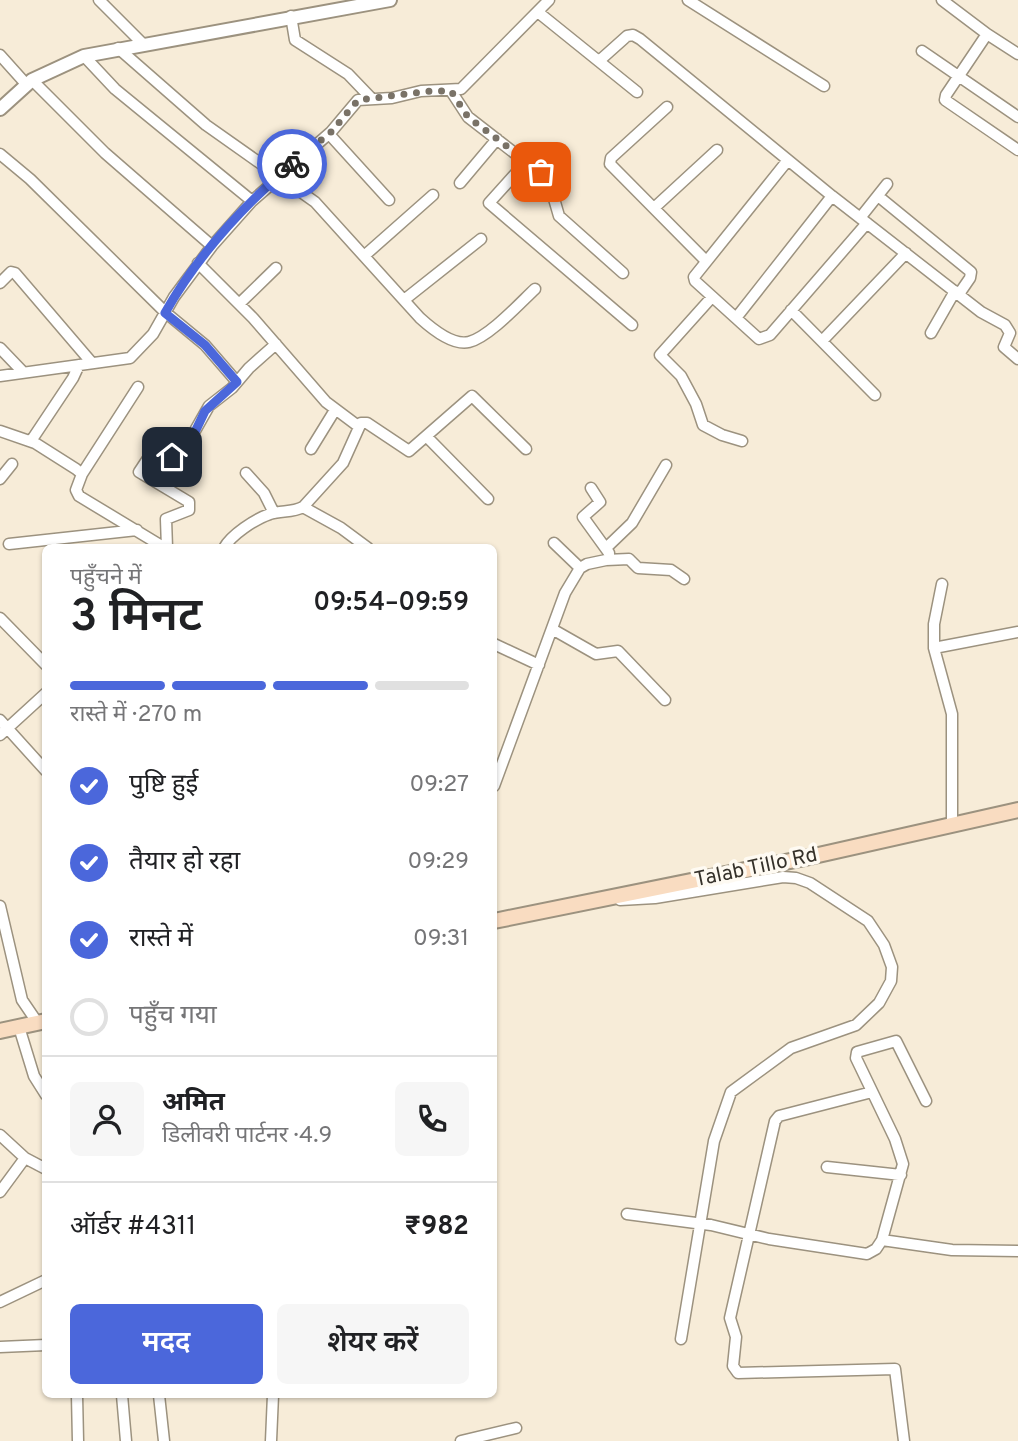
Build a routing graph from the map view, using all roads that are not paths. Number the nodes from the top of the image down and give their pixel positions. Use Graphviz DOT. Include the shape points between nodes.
graph roads {
  1 [pos="99,0"];
  2 [pos="390,0"];
  3 [pos="549,0"];
  4 [pos="688,0"];
  5 [pos="942,0"];
  6 [pos="539,13"];
  7 [pos="291,16"];
  8 [pos="987,34"];
  9 [pos="139,40"];
  10 [pos="118,48"];
  11 [pos="922,51"];
  12 [pos="1018,54"];
  13 [pos="0,55"];
  14 [pos="84,56"];
  15 [pos="598,61"];
  16 [pos="958,77"];
  17 [pos="25,80"];
  18 [pos="824,86"];
  19 [pos="451,91"];
  20 [pos="637,92"];
  21 [pos="372,99"];
  22 [pos="667,107"];
  23 [pos="0,109"];
  24 [pos="1018,117"];
  25 [pos="329,134"];
  26 [pos="497,139"];
  27 [pos="717,150"];
  28 [pos="1018,150"];
  29 [pos="0,154"];
  30 [pos="788,160"];
  31 [pos="526,162"];
  32 [pos="280,176"];
  33 [pos="460,183"];
  34 [pos="887,184"];
  35 [pos="433,195"];
  36 [pos="832,196"];
  37 [pos="878,196"];
  38 [pos="389,200"];
  39 [pos="252,201"];
  40 [pos="654,208"];
  41 [pos="864,221"];
  42 [pos="481,239"];
  43 [pos="212,246"];
  44 [pos="906,253"];
  45 [pos="364,257"];
  46 [pos="706,261"];
  47 [pos="198,263"];
  48 [pos="276,268"];
  49 [pos="623,273"];
  50 [pos="0,283"];
  51 [pos="535,289"];
  52 [pos="957,293"];
  53 [pos="712,297"];
  54 [pos="404,300"];
  55 [pos="239,304"];
  56 [pos="791,310"];
  57 [pos="165,313"];
  58 [pos="736,318"];
  59 [pos="632,325"];
  60 [pos="931,333"];
  61 [pos="822,341"];
  62 [pos="276,344"];
  63 [pos="0,348"];
  64 [pos="1018,359"];
  65 [pos="92,363"];
  66 [pos="79,365"];
  67 [pos="23,372"];
  68 [pos="0,376"];
  69 [pos="237,382"];
  70 [pos="138,387"];
  71 [pos="875,395"];
  72 [pos="335,410"];
  73 [pos="358,426"];
  74 [pos="0,431"];
  75 [pos="427,437"];
  76 [pos="741,441"];
  77 [pos="31,442"];
  78 [pos="185,444"];
  79 [pos="311,449"];
  80 [pos="526,449"];
  81 [pos="167,463"];
  82 [pos="12,464"];
  83 [pos="666,465"];
  84 [pos="246,473"];
  85 [pos="82,474"];
  86 [pos="0,479"];
  87 [pos="591,488"];
  88 [pos="488,499"];
  89 [pos="303,507"];
  90 [pos="274,513"];
  91 [pos="138,530"];
  92 [pos="554,543"];
  93 [pos="9,544"];
  94 [pos="160,544"];
  95 [pos="166,544"];
  96 [pos="230,544"];
  97 [pos="363,544"];
  98 [pos="606,548"];
  99 [pos="613,559"];
  100 [pos="580,568"];
  101 [pos="684,579"];
  102 [pos="942,584"];
  103 [pos="0,618"];
  104 [pos="552,629"];
  105 [pos="1018,632"];
  106 [pos="497,645"];
  107 [pos="934,648"];
  108 [pos="42,661"];
  109 [pos="539,665"];
  110 [pos="42,696"];
  111 [pos="665,700"];
  112 [pos="3,728"];
  113 [pos="42,767"];
  114 [pos="497,778"];
  115 [pos="1018,810"];
  116 [pos="952,823"];
  117 [pos="599,900"];
  118 [pos="0,906"];
  119 [pos="497,921"];
  120 [pos="41,1022"];
  121 [pos="19,1027"];
  122 [pos="0,1031"];
  123 [pos="42,1089"];
  124 [pos="872,1092"];
  125 [pos="926,1101"];
  126 [pos="0,1135"];
  127 [pos="25,1158"];
  128 [pos="42,1166"];
  129 [pos="827,1167"];
  130 [pos="901,1175"];
  131 [pos="0,1192"];
  132 [pos="627,1214"];
  133 [pos="705,1225"];
  134 [pos="750,1235"];
  135 [pos="882,1240"];
  136 [pos="1018,1251"];
  137 [pos="42,1282"];
  138 [pos="0,1302"];
  139 [pos="681,1339"];
  140 [pos="42,1345"];
  141 [pos="0,1347"];
  142 [pos="77,1398"];
  143 [pos="122,1398"];
  144 [pos="159,1398"];
  145 [pos="273,1398"];
  146 [pos="516,1428"];
  147 [pos="78,1441"];
  148 [pos="126,1441"];
  149 [pos="164,1441"];
  150 [pos="271,1441"];
  151 [pos="461,1441"];
  152 [pos="904,1441"];
  1 -- 9 [label="street"];
  2 -- 7 [label="street"];
  3 -- 6 [label="street"];
  4 -- 18 [label="street"];
  5 -- 8 [label="street"];
  6 -- 15 [label="street"];
  6 -- 19 [label="street" via="465,86"];
  7 -- 9 [label="street"];
  7 -- 21 [label="street" via="295,40 340,68"];
  8 -- 12 [label="street"];
  8 -- 16 [label="street"];
  9 -- 10 [label="street"];
  10 -- 14 [label="street"];
  10 -- 32 [label="street" via="206,125"];
  11 -- 16 [label="street"];
  13 -- 17 [label="street"];
  14 -- 17 [label="street"];
  14 -- 39 [label="street" via="115,89"];
  15 -- 20 [label="street"];
  15 -- 30 [label="street" via="633,35"];
  16 -- 24 [label="street"];
  16 -- 28 [label="street" via="946,102"];
  17 -- 23 [label="street"];
  17 -- 43 [label="street"];
  19 -- 21 [label="street"];
  19 -- 26 [label="street" via="468,117"];
  21 -- 25 [label="street" via="358,100"];
  22 -- 40 [label="street" via="610,162"];
  25 -- 32 [label="street"];
  25 -- 38 [label="street"];
  26 -- 31 [label="street"];
  26 -- 33 [label="street"];
  27 -- 40 [label="street"];
  29 -- 57 [label="street"];
  30 -- 36 [label="street"];
  30 -- 46 [label="street"];
  31 -- 49 [label="street" via="548,178 559,216"];
  31 -- 59 [label="street" via="489,203"];
  32 -- 39 [label="street"];
  32 -- 45 [label="street" via="315,202"];
  34 -- 37 [label="street"];
  35 -- 45 [label="street"];
  36 -- 41 [label="street"];
  36 -- 58 [label="street"];
  37 -- 41 [label="street"];
  37 -- 52 [label="street" via="971,272"];
  39 -- 43 [label="street"];
  40 -- 46 [label="street"];
  41 -- 44 [label="street"];
  41 -- 56 [label="street"];
  42 -- 54 [label="street"];
  43 -- 47 [label="street"];
  44 -- 52 [label="street"];
  44 -- 61 [label="street"];
  45 -- 54 [label="street"];
  46 -- 53 [label="street" via="694,280"];
  47 -- 55 [label="street"];
  47 -- 57 [label="street"];
  48 -- 55 [label="street"];
  50 -- 65 [label="street" via="15,273"];
  51 -- 54 [label="street" via="470,342 432,328"];
  52 -- 60 [label="street"];
  52 -- 64 [label="street" via="1007,327 1010,333 1005,349"];
  53 -- 58 [label="street"];
  53 -- 76 [label="street" via="660,355 681,376 703,425"];
  55 -- 62 [label="street"];
  56 -- 58 [label="street" via="762,340"];
  56 -- 61 [label="street"];
  57 -- 65 [label="street" via="130,358"];
  57 -- 69 [label="street" via="205,345"];
  61 -- 71 [label="street"];
  62 -- 69 [label="street"];
  62 -- 72 [label="street"];
  63 -- 67 [label="street"];
  65 -- 66 [label="street"];
  66 -- 67 [label="street"];
  66 -- 77 [label="street"];
  67 -- 68 [label="street"];
  69 -- 78 [label="street" via="205,411"];
  70 -- 85 [label="street"];
  72 -- 73 [label="street"];
  72 -- 79 [label="street"];
  73 -- 75 [label="street" via="367,424 406,451"];
  73 -- 89 [label="street" via="343,463"];
  74 -- 77 [label="street"];
  75 -- 80 [label="street" via="472,396"];
  75 -- 88 [label="street"];
  77 -- 85 [label="street"];
  78 -- 81 [label="street"];
  78 -- 95 [label="street" via="159,445 139,472 190,505 187,511 166,519"];
  82 -- 86 [label="street"];
  83 -- 98 [label="street" via="636,517"];
  84 -- 90 [label="street"];
  85 -- 91 [label="street" via="76,490 79,496"];
  87 -- 98 [label="street" via="600,502 583,517"];
  89 -- 90 [label="street"];
  89 -- 97 [label="street"];
  90 -- 96 [label="street"];
  91 -- 93 [label="street"];
  91 -- 94 [label="street"];
  92 -- 100 [label="street"];
  98 -- 99 [label="street"];
  99 -- 100 [label="street"];
  99 -- 101 [label="street" via="629,559 640,568 671,570"];
  100 -- 104 [label="street"];
  102 -- 107 [label="street"];
  103 -- 108 [label="street"];
  104 -- 109 [label="street"];
  104 -- 111 [label="street" via="596,654 618,651"];
  105 -- 107 [label="street"];
  106 -- 109 [label="street"];
  107 -- 116 [label="street" via="952,714"];
  109 -- 114 [label="street"];
  110 -- 112 [label="street"];
  112 -- 113 [label="street"];
  115 -- 116 [label="main road, Talab Tillo Rd"];
  116 -- 117 [label="main road, Talab Tillo Rd"];
  117 -- 119 [label="main road, Talab Tillo Rd"];
  117 -- 133 [label="street" via="634,900 796,877 867,921 892,967 888,989 866,1018 851,1028 791,1048 731,1092 714,1141"];
  118 -- 120 [label="street" via="22,1000"];
  120 -- 121 [label="main road"];
  121 -- 122 [label="main road"];
  121 -- 123 [label="street"];
  124 -- 125 [label="street" via="856,1055 893,1040"];
  124 -- 130 [label="street" via="900,1150"];
  124 -- 134 [label="street" via="777,1118"];
  126 -- 127 [label="street"];
  127 -- 128 [label="street"];
  127 -- 131 [label="street"];
  129 -- 130 [label="street"];
  130 -- 135 [label="street"];
  132 -- 133 [label="street"];
  133 -- 134 [label="street"];
  133 -- 139 [label="street"];
  134 -- 135 [label="street" via="867,1254"];
  134 -- 152 [label="street" via="730,1321 736,1337 734,1371 895,1368"];
  135 -- 136 [label="street" via="952,1250"];
  137 -- 138 [label="street"];
  140 -- 141 [label="street"];
  142 -- 147 [label="street"];
  143 -- 148 [label="street"];
  144 -- 149 [label="street"];
  145 -- 150 [label="street"];
  146 -- 151 [label="street"];
}
